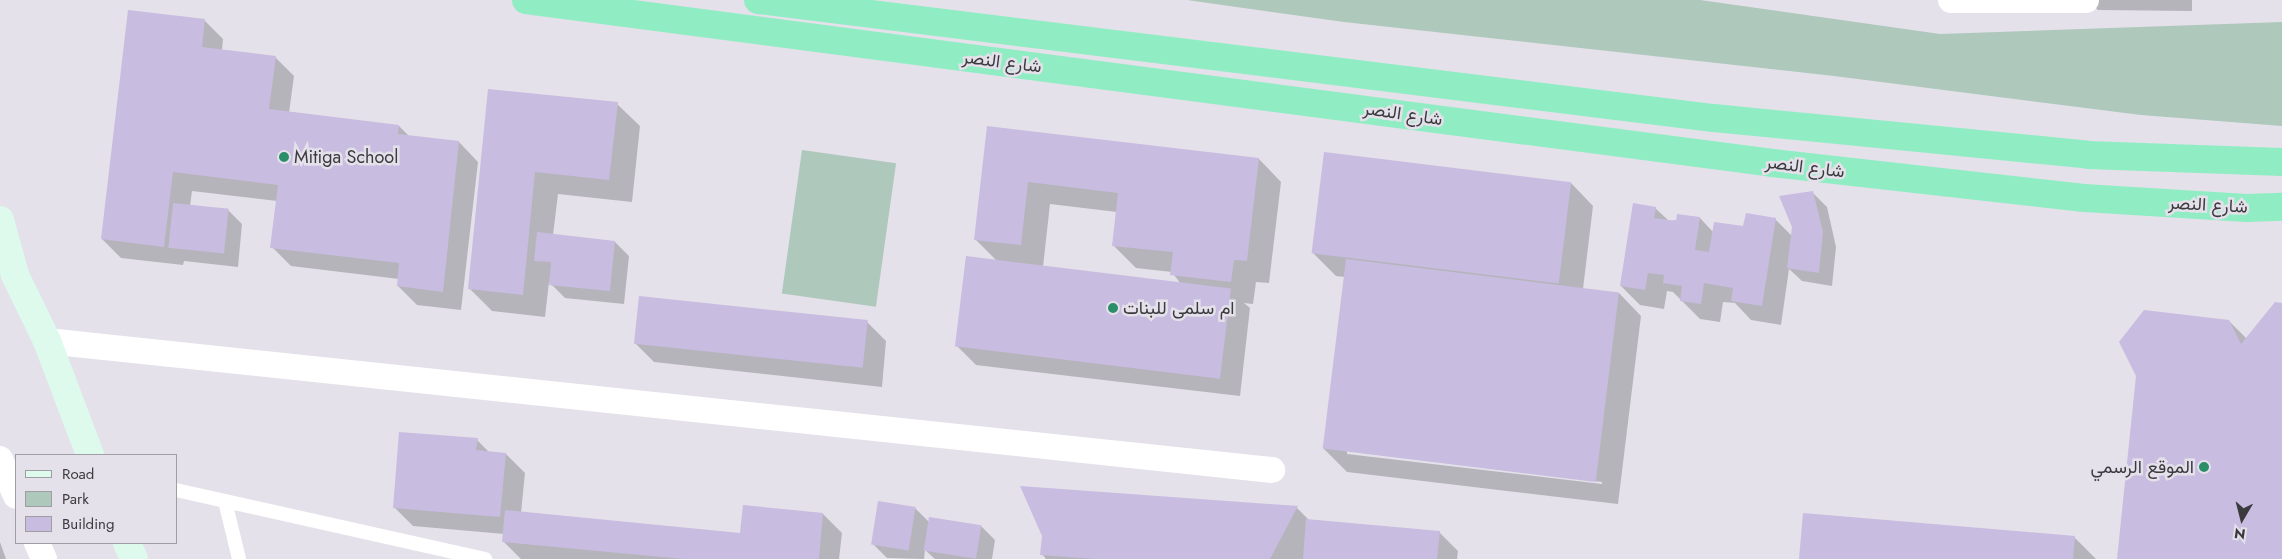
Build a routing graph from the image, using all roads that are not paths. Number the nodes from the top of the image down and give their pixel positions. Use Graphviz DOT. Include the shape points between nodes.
graph roads {
  1 [pos="526,0"];
  2 [pos="758,0"];
  3 [pos="1951,0"];
  4 [pos="2086,0"];
  5 [pos="2282,162"];
  6 [pos="2282,206"];
  7 [pos="0,220"];
  8 [pos="7,266"];
  9 [pos="47,341"];
  10 [pos="90,454"];
  11 [pos="0,459"];
  12 [pos="1272,470"];
  13 [pos="178,490"];
  14 [pos="15,494"];
  15 [pos="225,501"];
  16 [pos="37,544"];
  17 [pos="127,544"];
  18 [pos="44,559"];
  19 [pos="134,559"];
  20 [pos="239,559"];
  21 [pos="485,559"];
  1 -- 6 [label="highway, شارع النصر" via="1772,163 2084,198 2247,208"];
  2 -- 5 [label="highway, شارع النصر" via="1714,118 2088,155"];
  3 -- 4 [label="street"];
  7 -- 8 [label="street"];
  8 -- 9 [label="street"];
  9 -- 10 [label="street"];
  9 -- 12 [label="street"];
  11 -- 14 [label="street"];
  13 -- 15 [label="lane"];
  15 -- 20 [label="lane"];
  15 -- 21 [label="lane"];
  16 -- 18 [label="street"];
  17 -- 19 [label="street"];
}
